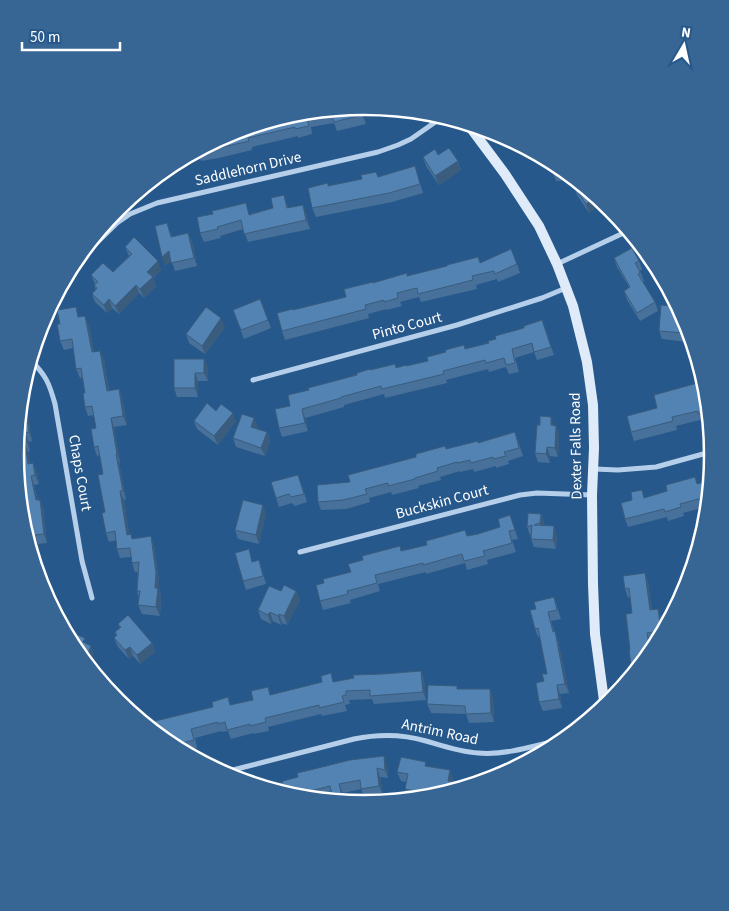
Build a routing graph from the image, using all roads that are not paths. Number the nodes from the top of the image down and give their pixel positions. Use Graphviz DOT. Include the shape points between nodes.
graph roads {
  1 [pos="435,122"];
  2 [pos="475,133"];
  3 [pos="108,231"];
  4 [pos="623,233"];
  5 [pos="558,264"];
  6 [pos="566,288"];
  7 [pos="36,365"];
  8 [pos="253,380"];
  9 [pos="705,454"];
  10 [pos="594,469"];
  11 [pos="592,495"];
  12 [pos="300,552"];
  13 [pos="92,598"];
  14 [pos="604,697"];
  15 [pos="549,742"];
  16 [pos="233,770"];
  1 -- 3 [label="street, Saddlehorn Drive" via="398,146 378,152 143,208"];
  2 -- 5 [label="street, Dexter Falls Road" via="539,226"];
  4 -- 5 [label="street"];
  5 -- 6 [label="street, Dexter Falls Road"];
  6 -- 8 [label="street, Pinto Court" via="457,326"];
  6 -- 10 [label="street, Dexter Falls Road" via="588,362 593,406"];
  7 -- 13 [label="street, Chaps Court" via="49,384 55,404 82,561"];
  9 -- 10 [label="street" via="656,467"];
  10 -- 11 [label="street, Dexter Falls Road"];
  11 -- 12 [label="street, Buckskin Court" via="520,495"];
  11 -- 14 [label="street, Dexter Falls Road" via="595,634"];
  15 -- 16 [label="street, Antrim Road" via="480,754 408,737 371,735"];
}
